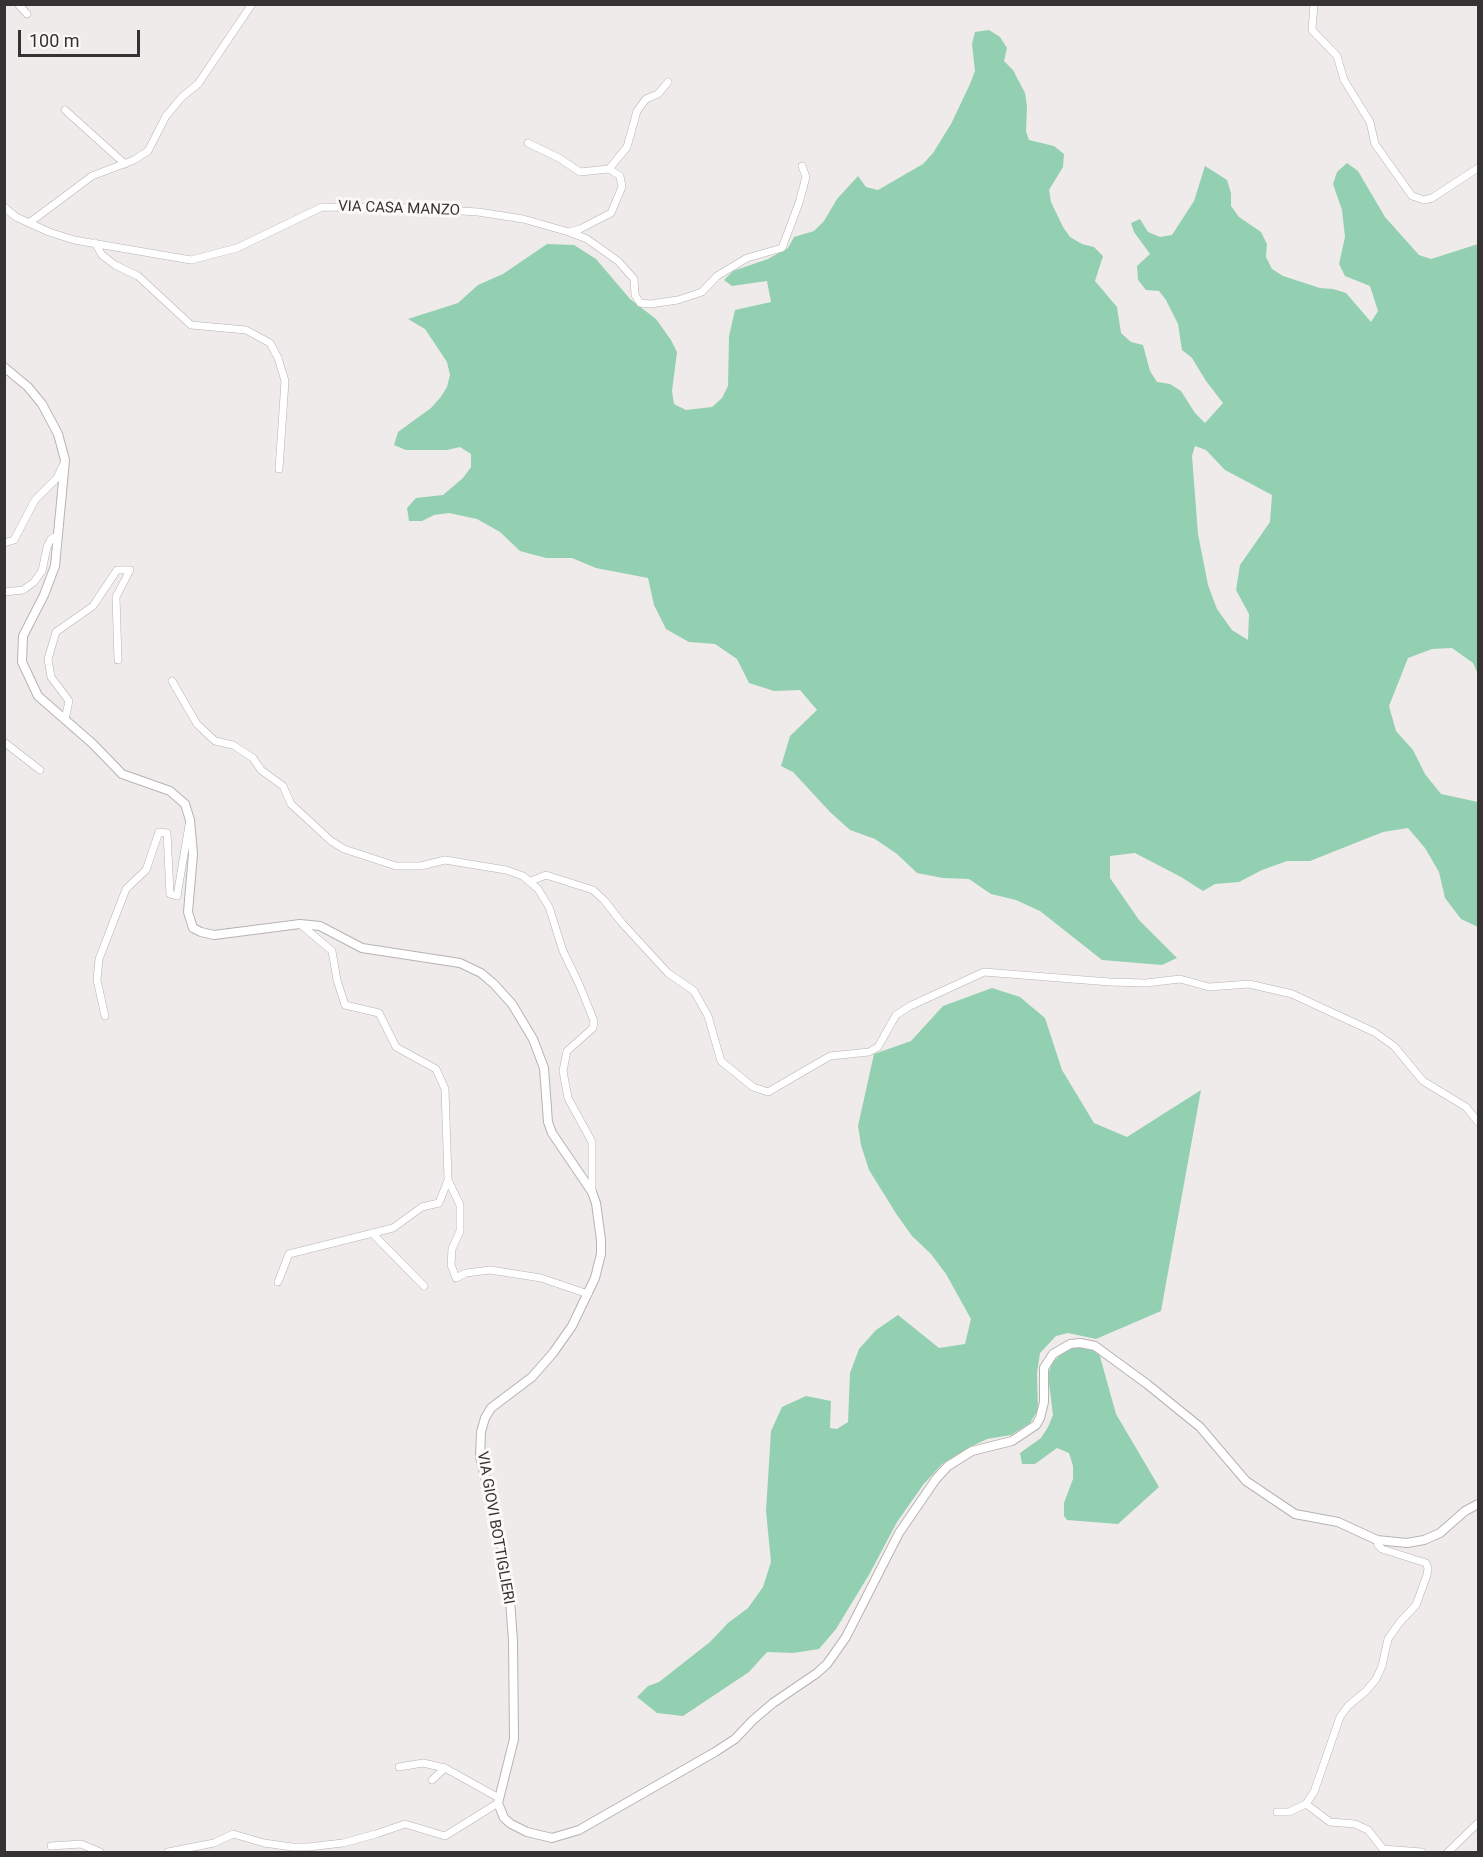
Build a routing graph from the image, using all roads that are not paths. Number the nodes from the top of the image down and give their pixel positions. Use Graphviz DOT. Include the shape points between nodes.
graph roads {
  1 [pos="18,4"];
  2 [pos="252,4"];
  3 [pos="1314,4"];
  4 [pos="27,14"];
  5 [pos="668,82"];
  6 [pos="65,110"];
  7 [pos="528,143"];
  8 [pos="125,164"];
  9 [pos="802,166"];
  10 [pos="1479,168"];
  11 [pos="609,169"];
  12 [pos="4,207"];
  13 [pos="29,223"];
  14 [pos="569,232"];
  15 [pos="95,243"];
  16 [pos="4,367"];
  17 [pos="65,460"];
  18 [pos="279,469"];
  19 [pos="57,537"];
  20 [pos="4,543"];
  21 [pos="4,592"];
  22 [pos="118,660"];
  23 [pos="172,681"];
  24 [pos="65,719"];
  25 [pos="4,742"];
  26 [pos="40,770"];
  27 [pos="189,819"];
  28 [pos="531,881"];
  29 [pos="300,924"];
  30 [pos="105,1016"];
  31 [pos="1479,1122"];
  32 [pos="448,1180"];
  33 [pos="592,1192"];
  34 [pos="372,1233"];
  35 [pos="278,1282"];
  36 [pos="424,1286"];
  37 [pos="588,1294"];
  38 [pos="1479,1504"];
  39 [pos="1377,1540"];
  40 [pos="399,1767"];
  41 [pos="445,1768"];
  42 [pos="432,1780"];
  43 [pos="498,1801"];
  44 [pos="1306,1803"];
  45 [pos="1277,1812"];
  46 [pos="1479,1823"];
  47 [pos="51,1846"];
  48 [pos="100,1852"];
  49 [pos="168,1852"];
  50 [pos="1422,1852"];
  51 [pos="1448,1852"];
  1 -- 4 [label="street"];
  2 -- 8 [label="street" via="198,84 166,116 148,151"];
  3 -- 10 [label="street" via="1312,30 1337,56 1344,80 1370,122 1375,144 1412,196 1432,198"];
  5 -- 11 [label="street" via="637,111 627,147"];
  6 -- 8 [label="street"];
  7 -- 11 [label="street" via="580,172"];
  8 -- 13 [label="street" via="92,176"];
  9 -- 14 [label="street, VIA CASA MANZO" via="806,177 800,202 782,248 747,258 717,276 702,292 678,300 640,303 634,279 618,261 587,239"];
  11 -- 14 [label="street" via="620,176 622,187 611,213"];
  12 -- 13 [label="street, VIA CASA MANZO"];
  13 -- 15 [label="street, VIA CASA MANZO" via="74,240"];
  14 -- 15 [label="street, VIA CASA MANZO" via="478,212 322,207 237,248 191,260"];
  15 -- 18 [label="street" via="102,255 138,276 190,325 246,330 270,343 285,381"];
  16 -- 17 [label="street, VIA GIOVI BOTTIGLIERI" via="42,404 52,420"];
  17 -- 19 [label="street, VIA GIOVI BOTTIGLIERI"];
  17 -- 20 [label="street" via="57,478 35,500 14,540"];
  19 -- 21 [label="street" via="46,547 42,571 34,582 23,590"];
  19 -- 24 [label="street, VIA GIOVI BOTTIGLIERI" via="51,580 23,636 21,653 24,670 38,696"];
  22 -- 24 [label="street" via="116,597 129,570 117,570 93,606 56,632 48,659 51,676 69,701"];
  23 -- 28 [label="street" via="197,724 215,741 233,745 253,758 261,770 283,786 291,804 344,849 396,866 421,866 445,860 506,870"];
  24 -- 27 [label="street, VIA GIOVI BOTTIGLIERI" via="122,774 159,786 179,798"];
  25 -- 26 [label="street"];
  27 -- 29 [label="street, VIA GIOVI BOTTIGLIERI" via="193,854 188,912 193,928 214,935"];
  27 -- 30 [label="street" via="177,896 170,894 167,833 159,832 146,870 126,889 99,959 97,980"];
  28 -- 31 [label="street" via="546,875 593,890 668,974 694,991 708,1016 721,1061 753,1087 768,1092 830,1056 869,1052 878,1047 896,1015 984,972 1110,982 1180,979 1209,987 1249,984 1292,994 1374,1032 1395,1046 1423,1081 1466,1107"];
  28 -- 33 [label="street" via="549,907 563,951 594,1021 592,1028 567,1051 563,1071 568,1098 592,1142"];
  29 -- 32 [label="street" via="332,951 345,1005 379,1013 396,1047 436,1069 445,1089"];
  29 -- 33 [label="street, VIA GIOVI BOTTIGLIERI" via="320,926 369,950 460,963 494,984 512,1004 533,1039 544,1068 552,1133"];
  32 -- 34 [label="street" via="439,1203 422,1207 393,1228"];
  32 -- 37 [label="street" via="460,1205 460,1231 452,1249 456,1278 490,1270 541,1278"];
  33 -- 37 [label="street, VIA GIOVI BOTTIGLIERI" via="601,1254"];
  34 -- 35 [label="street" via="289,1254"];
  34 -- 36 [label="street"];
  37 -- 43 [label="street, VIA GIOVI BOTTIGLIERI" via="549,1359 491,1408 481,1432 480,1457 500,1537 513,1641 514,1738"];
  38 -- 39 [label="street" via="1424,1540"];
  39 -- 43 [label="street" via="1338,1522 1295,1514 1281,1506 1246,1480 1200,1427 1147,1384 1095,1346 1070,1344 1053,1354 1044,1368 1044,1402 1036,1425 1012,1442 972,1451 948,1466 899,1533 846,1637 827,1664 759,1715 735,1739 572,1833 552,1838 526,1832 504,1818"];
  39 -- 44 [label="street" via="1382,1549 1426,1563 1427,1575 1416,1605 1390,1635 1380,1673 1340,1717 1314,1792"];
  40 -- 41 [label="street" via="423,1763"];
  41 -- 42 [label="street"];
  41 -- 43 [label="street"];
  43 -- 49 [label="street" via="445,1836 405,1824 343,1843 292,1847 233,1834 214,1843"];
  44 -- 45 [label="street" via="1289,1812"];
  44 -- 50 [label="street" via="1330,1822 1355,1824 1368,1830 1383,1849"];
  46 -- 51 [label="street"];
  47 -- 48 [label="street" via="81,1844"];
}
